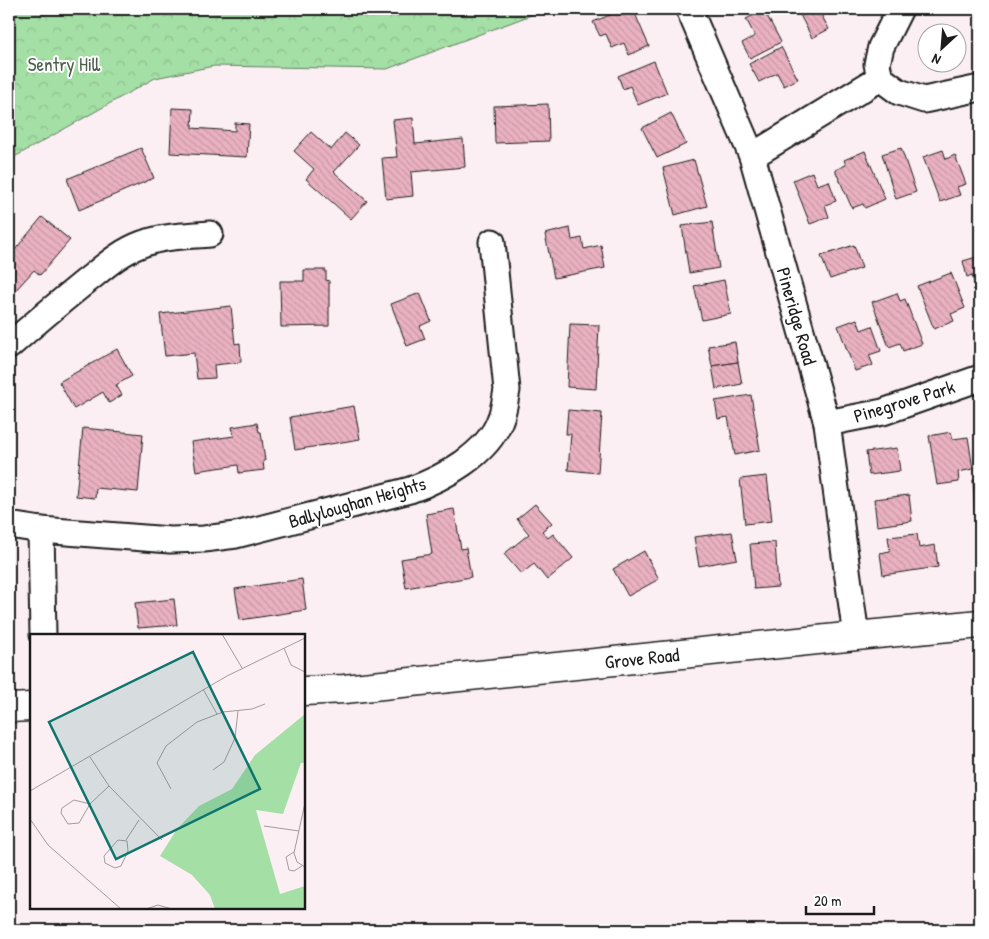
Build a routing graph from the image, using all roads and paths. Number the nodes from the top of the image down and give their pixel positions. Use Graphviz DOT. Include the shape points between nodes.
graph roads {
  1 [pos="689,9"];
  2 [pos="900,9"];
  3 [pos="880,78"];
  4 [pos="980,88"];
  5 [pos="752,156"];
  6 [pos="210,234"];
  7 [pos="492,242"];
  8 [pos="9,346"];
  9 [pos="980,377"];
  10 [pos="980,383"];
  11 [pos="827,423"];
  12 [pos="9,525"];
  13 [pos="41,530"];
  14 [pos="980,624"];
  15 [pos="44,634"];
  16 [pos="856,636"];
  17 [pos="305,691"];
  18 [pos="30,707"];
  19 [pos="9,708"];
  1 -- 5 [label="street, Pineridge Road"];
  2 -- 3 [label="street" via="880,47 877,64"];
  3 -- 4 [label="street" via="899,92 924,100"];
  3 -- 5 [label="street"];
  5 -- 11 [label="street, Pineridge Road"];
  6 -- 8 [label="street" via="161,238 129,250 108,263"];
  7 -- 13 [label="street, Ballyloughan Heights" via="505,405 490,440 447,473 410,490 236,535 170,540"];
  9 -- 10 [label="street, Pinegrove Park"];
  9 -- 11 [label="street, Pinegrove Park" via="883,412"];
  11 -- 16 [label="street, Pineridge Road"];
  12 -- 13 [label="street, Ballyloughan Heights"];
  13 -- 15 [label="street"];
  14 -- 16 [label="street, Grove Road"];
  16 -- 17 [label="street, Grove Road"];
  18 -- 19 [label="street"];
}
